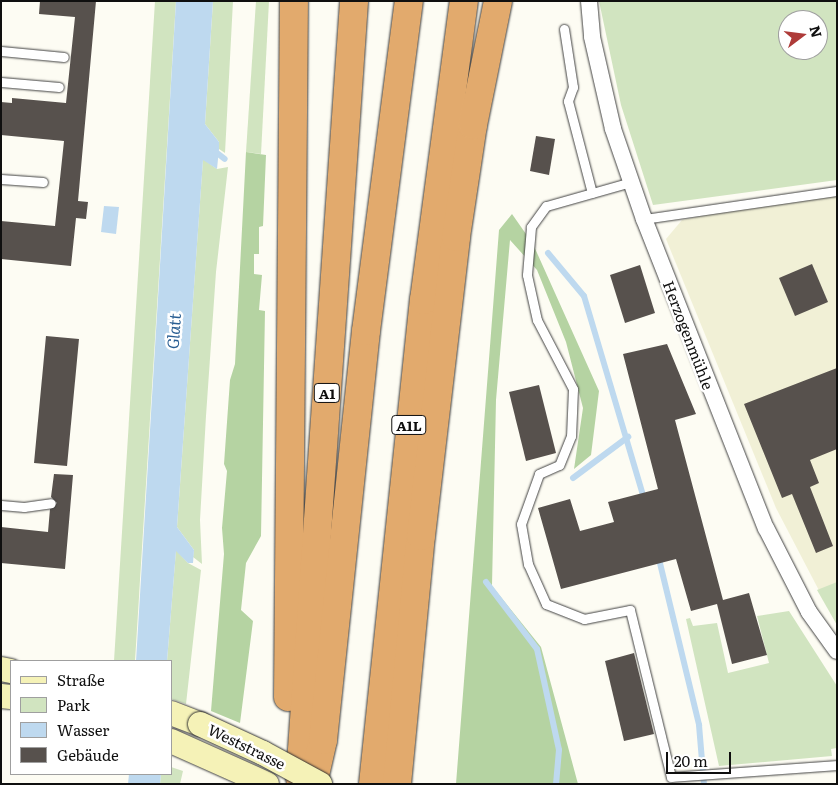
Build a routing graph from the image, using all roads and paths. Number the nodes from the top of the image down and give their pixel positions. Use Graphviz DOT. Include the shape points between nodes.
graph roads {
  1 [pos="294,1"];
  2 [pos="354,1"];
  3 [pos="409,1"];
  4 [pos="464,1"];
  5 [pos="498,1"];
  6 [pos="589,1"];
  7 [pos="564,29"];
  8 [pos="1,51"];
  9 [pos="64,57"];
  10 [pos="1,82"];
  11 [pos="59,87"];
  12 [pos="1,178"];
  13 [pos="43,182"];
  14 [pos="632,182"];
  15 [pos="837,191"];
  16 [pos="592,193"];
  17 [pos="644,219"];
  18 [pos="51,503"];
  19 [pos="1,505"];
  20 [pos="837,651"];
  21 [pos="172,713"];
  22 [pos="172,741"];
  23 [pos="837,765"];
  24 [pos="673,779"];
  25 [pos="267,784"];
  26 [pos="293,784"];
  27 [pos="299,784"];
  28 [pos="314,784"];
  29 [pos="320,784"];
  30 [pos="372,784"];
  31 [pos="397,784"];
  1 -- 26 [label="highway" via="288,698"];
  2 -- 27 [label="highway, A1"];
  3 -- 28 [label="highway" via="366,331 323,740"];
  4 -- 30 [label="highway, A1L" via="422,319"];
  5 -- 31 [label="highway" via="473,125 456,237 421,536"];
  6 -- 14 [label="street, Herzogenmühle" via="592,37 613,129"];
  7 -- 16 [label="lane" via="573,86 568,102"];
  8 -- 9 [label="lane"];
  10 -- 11 [label="lane"];
  12 -- 13 [label="lane"];
  14 -- 16 [label="lane"];
  14 -- 17 [label="street, Herzogenmühle"];
  15 -- 17 [label="lane"];
  16 -- 24 [label="lane" via="546,206 531,228 527,275 536,320 573,390 571,436 559,465 539,474 521,524 528,564 546,604 584,619 630,610"];
  17 -- 20 [label="street, Herzogenmühle" via="766,528 809,612"];
  18 -- 19 [label="lane" via="24,507"];
  21 -- 29 [label="main road, Weststrasse, bridge" via="263,752"];
  22 -- 25 [label="main road, Weststrasse"];
  23 -- 24 [label="lane"];
}
